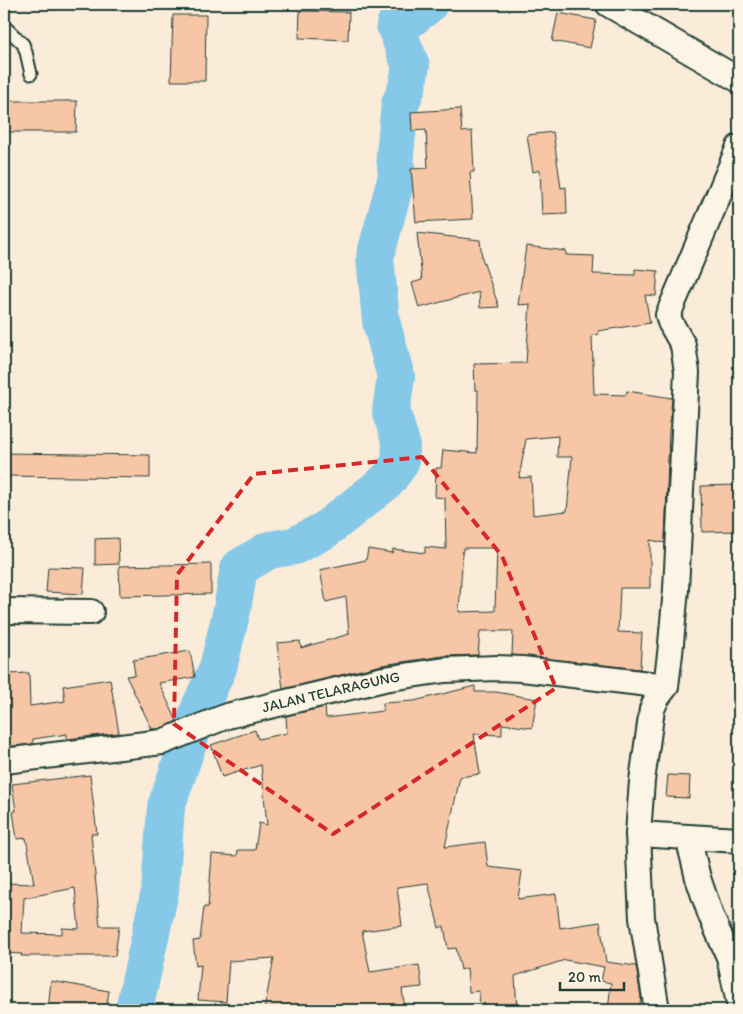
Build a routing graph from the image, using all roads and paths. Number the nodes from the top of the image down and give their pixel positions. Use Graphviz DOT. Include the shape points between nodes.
graph roads {
  1 [pos="608,4"];
  2 [pos="4,26"];
  3 [pos="31,74"];
  4 [pos="739,80"];
  5 [pos="739,147"];
  6 [pos="4,611"];
  7 [pos="91,612"];
  8 [pos="666,686"];
  9 [pos="4,761"];
  10 [pos="638,834"];
  11 [pos="688,837"];
  12 [pos="739,840"];
  13 [pos="739,1003"];
  14 [pos="657,1010"];
  1 -- 4 [label="street"];
  2 -- 3 [label="lane" via="23,44"];
  5 -- 8 [label="street" via="668,315 683,345 687,372 676,590"];
  6 -- 7 [label="street"];
  8 -- 9 [label="street, JALAN TELARAGUNG" via="522,669 445,670 384,679 227,716 162,742"];
  8 -- 10 [label="street" via="652,709"];
  10 -- 11 [label="street"];
  10 -- 14 [label="street" via="642,918"];
  11 -- 12 [label="street"];
  11 -- 13 [label="street" via="703,893 729,957"];
}
